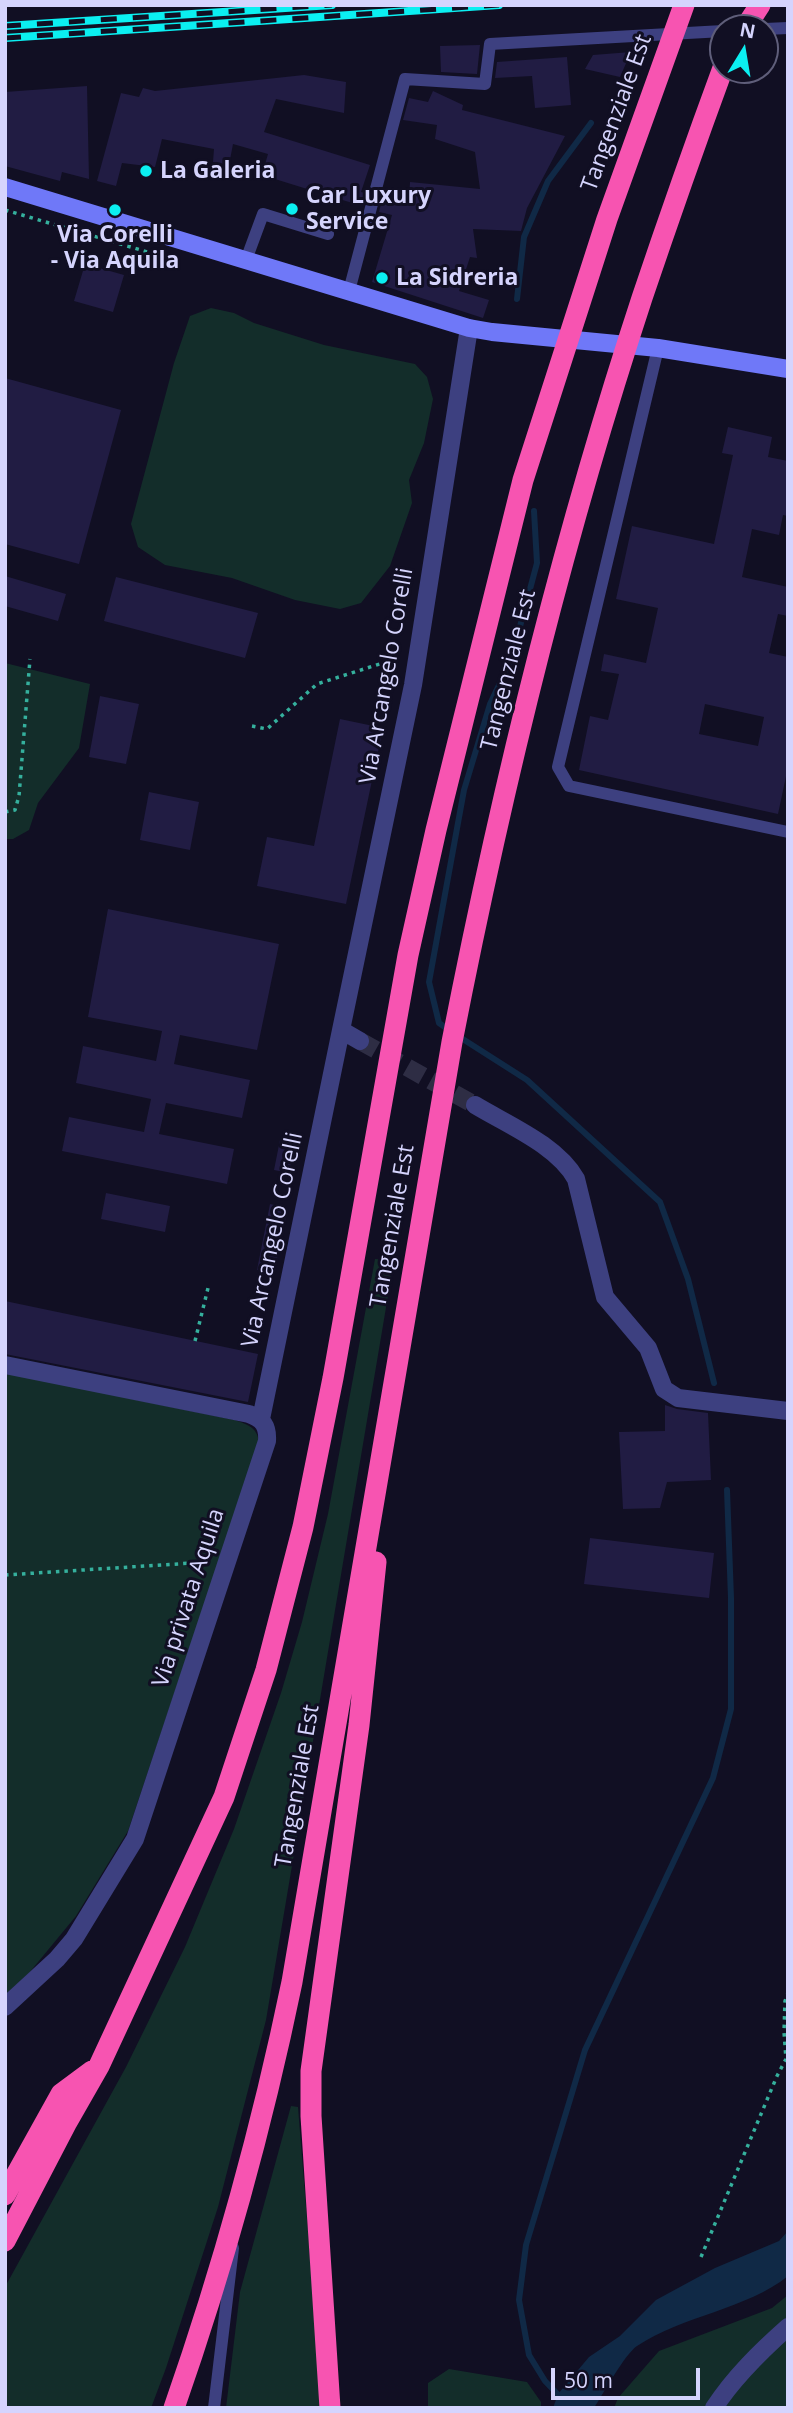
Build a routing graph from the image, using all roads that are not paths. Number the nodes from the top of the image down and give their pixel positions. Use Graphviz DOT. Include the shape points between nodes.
graph roads {
  1 [pos="684,5"];
  2 [pos="709,32"];
  3 [pos="717,84"];
  4 [pos="5,187"];
  5 [pos="328,234"];
  6 [pos="246,260"];
  7 [pos="349,291"];
  8 [pos="469,328"];
  9 [pos="658,348"];
  10 [pos="788,369"];
  11 [pos="788,832"];
  12 [pos="341,1030"];
  13 [pos="360,1041"];
  14 [pos="475,1105"];
  15 [pos="5,1365"];
  16 [pos="396,1368"];
  17 [pos="788,1411"];
  18 [pos="261,1419"];
  19 [pos="5,2007"];
  20 [pos="99,2066"];
  21 [pos="5,2195"];
  22 [pos="238,2209"];
  23 [pos="5,2241"];
  24 [pos="788,2327"];
  25 [pos="174,2408"];
  26 [pos="214,2408"];
  27 [pos="330,2408"];
  28 [pos="714,2408"];
  1 -- 20 [label="highway, Tangenziale Est" via="602,231 516,507 408,955 333,1378 303,1527 266,1670 224,1797"];
  2 -- 7 [label="lane" via="490,44 485,84 405,79"];
  3 -- 16 [label="highway, Tangenziale Est" via="638,314 522,719 468,962"];
  4 -- 6 [label="street"];
  5 -- 6 [label="lane" via="263,214"];
  6 -- 7 [label="street"];
  7 -- 8 [label="street"];
  8 -- 9 [label="street"];
  8 -- 12 [label="street, Via Arcangelo Corelli" via="413,685"];
  9 -- 10 [label="street"];
  9 -- 11 [label="lane" via="558,767 569,786"];
  12 -- 13 [label="street"];
  12 -- 18 [label="street, Via Arcangelo Corelli"];
  14 -- 17 [label="street" via="551,1150 570,1168 606,1297 648,1348 664,1390 678,1398"];
  15 -- 18 [label="street"];
  16 -- 22 [label="highway, Tangenziale Est" via="292,1982"];
  16 -- 27 [label="highway" via="359,1725 311,2071"];
  18 -- 19 [label="street, Via privata Aquila" via="268,1430 267,1441 135,1839 74,1939"];
  20 -- 21 [label="highway" via="61,2094"];
  20 -- 23 [label="highway, Tangenziale Est"];
  22 -- 25 [label="highway, Tangenziale Est"];
  22 -- 26 [label="lane"];
  24 -- 28 [label="street" via="753,2359"];
}
